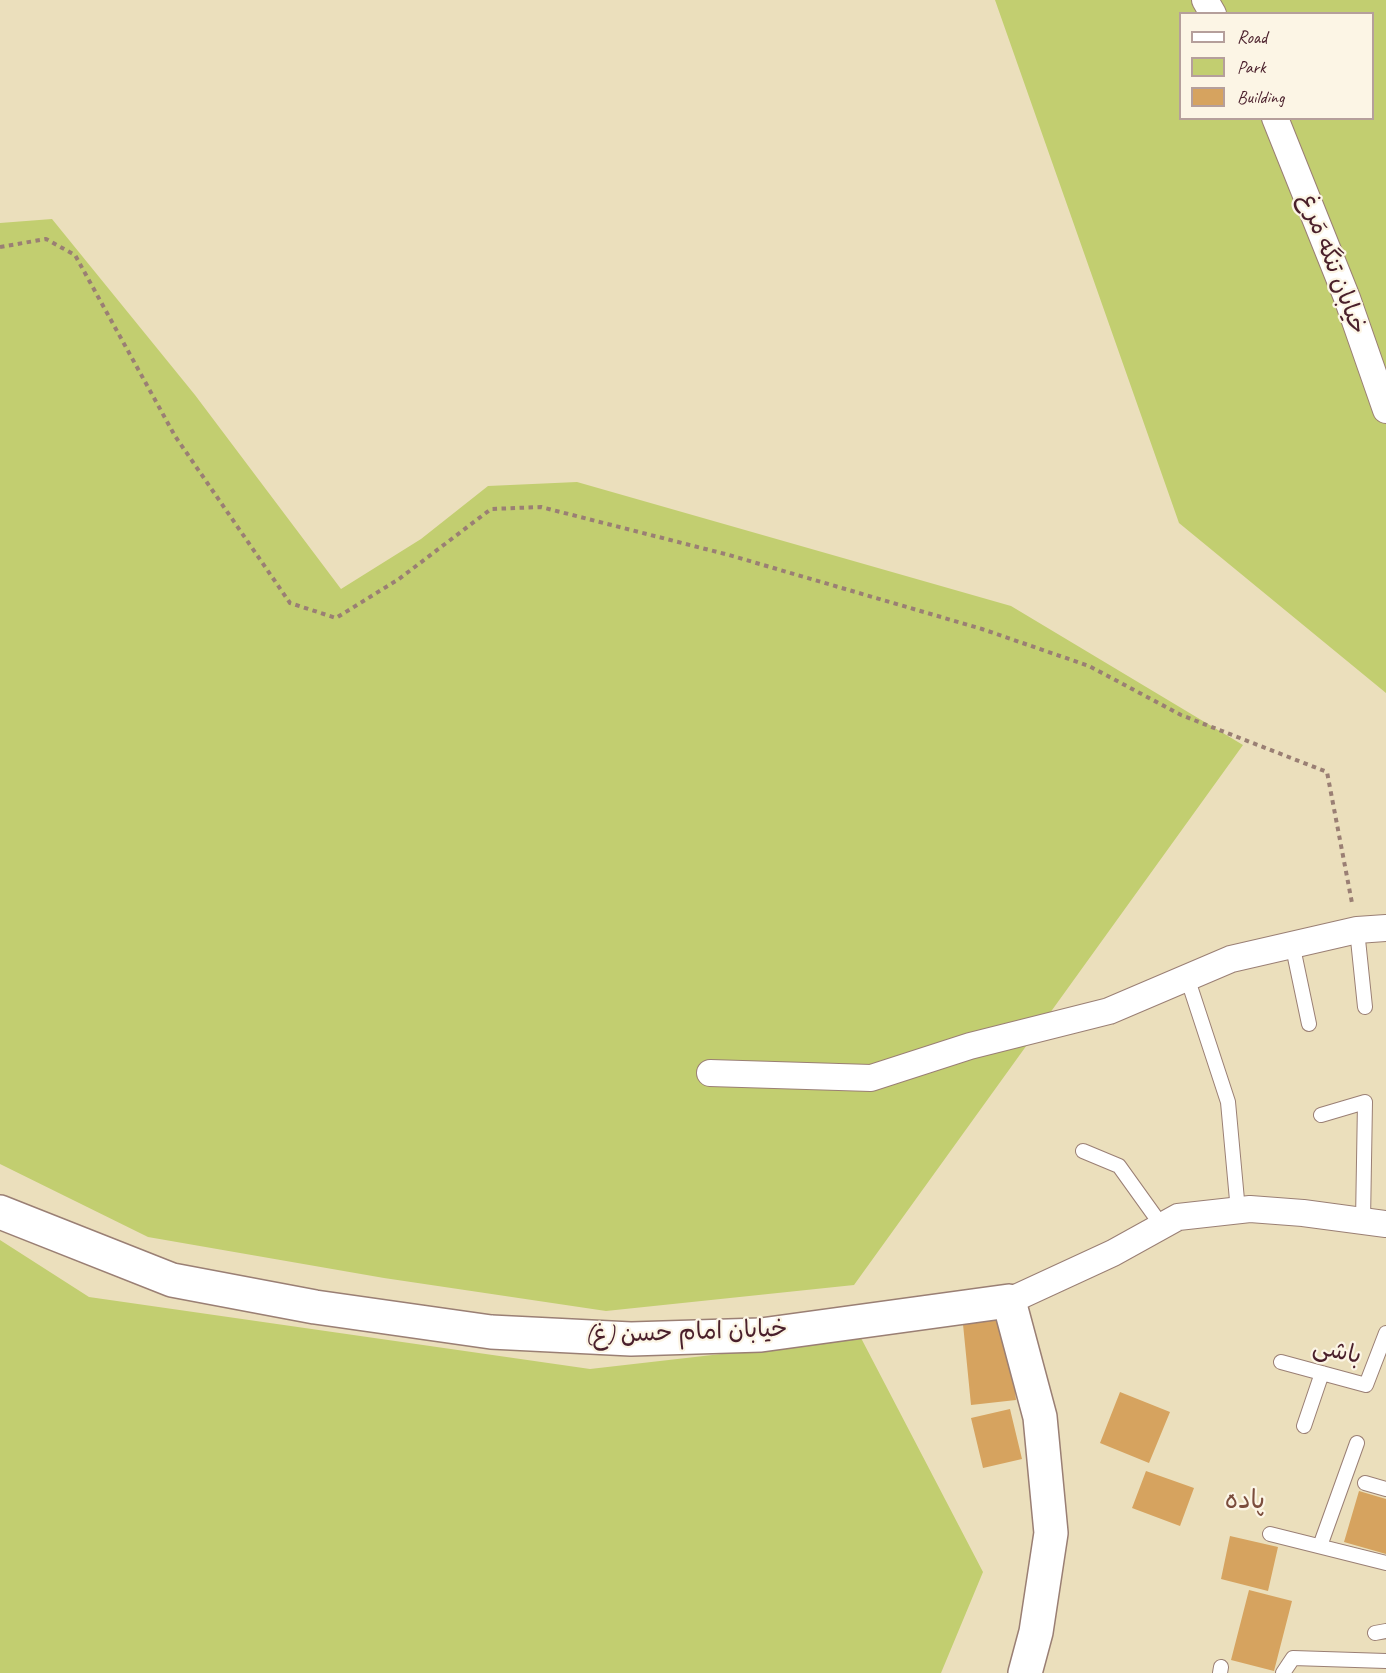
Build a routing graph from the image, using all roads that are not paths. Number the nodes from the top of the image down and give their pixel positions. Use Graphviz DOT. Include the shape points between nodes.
graph roads {
  1 [pos="1276,120"];
  2 [pos="1386,410"];
  3 [pos="1386,928"];
  4 [pos="1357,930"];
  5 [pos="1292,943"];
  6 [pos="1187,977"];
  7 [pos="1365,1007"];
  8 [pos="1309,1024"];
  9 [pos="710,1073"];
  10 [pos="1321,1115"];
  11 [pos="1083,1151"];
  12 [pos="1238,1210"];
  13 [pos="0,1212"];
  14 [pos="1375,1223"];
  15 [pos="1162,1226"];
  16 [pos="1008,1301"];
  17 [pos="1386,1333"];
  18 [pos="1281,1362"];
  19 [pos="1322,1373"];
  20 [pos="1304,1426"];
  21 [pos="1357,1443"];
  22 [pos="1365,1483"];
  23 [pos="1386,1489"];
  24 [pos="1270,1534"];
  25 [pos="1320,1546"];
  26 [pos="1386,1563"];
  27 [pos="1386,1661"];
  28 [pos="1025,1673"];
  29 [pos="1283,1673"];
  1 -- 2 [label="street, خیابان تنگه مَرغ" via="1347,298"];
  3 -- 4 [label="street"];
  4 -- 5 [label="street"];
  4 -- 7 [label="lane"];
  5 -- 6 [label="street" via="1231,959"];
  5 -- 8 [label="lane"];
  6 -- 9 [label="street" via="1109,1011 970,1046 871,1078"];
  6 -- 12 [label="lane" via="1228,1102"];
  10 -- 14 [label="lane" via="1365,1102"];
  11 -- 15 [label="lane" via="1119,1166"];
  12 -- 14 [label="street" via="1303,1213"];
  12 -- 15 [label="street" via="1178,1217"];
  13 -- 16 [label="main road, خیابان امام حسن (غ)" via="172,1280 315,1307 491,1332 631,1339 761,1335"];
  15 -- 16 [label="street"];
  16 -- 28 [label="main road" via="1040,1417 1051,1533 1036,1632"];
  17 -- 19 [label="lane, باشی" via="1366,1385"];
  18 -- 19 [label="lane, باشی"];
  19 -- 20 [label="lane"];
  21 -- 25 [label="lane"];
  22 -- 23 [label="lane"];
  24 -- 25 [label="lane"];
  25 -- 26 [label="lane"];
  27 -- 29 [label="lane" via="1293,1658"];
}
